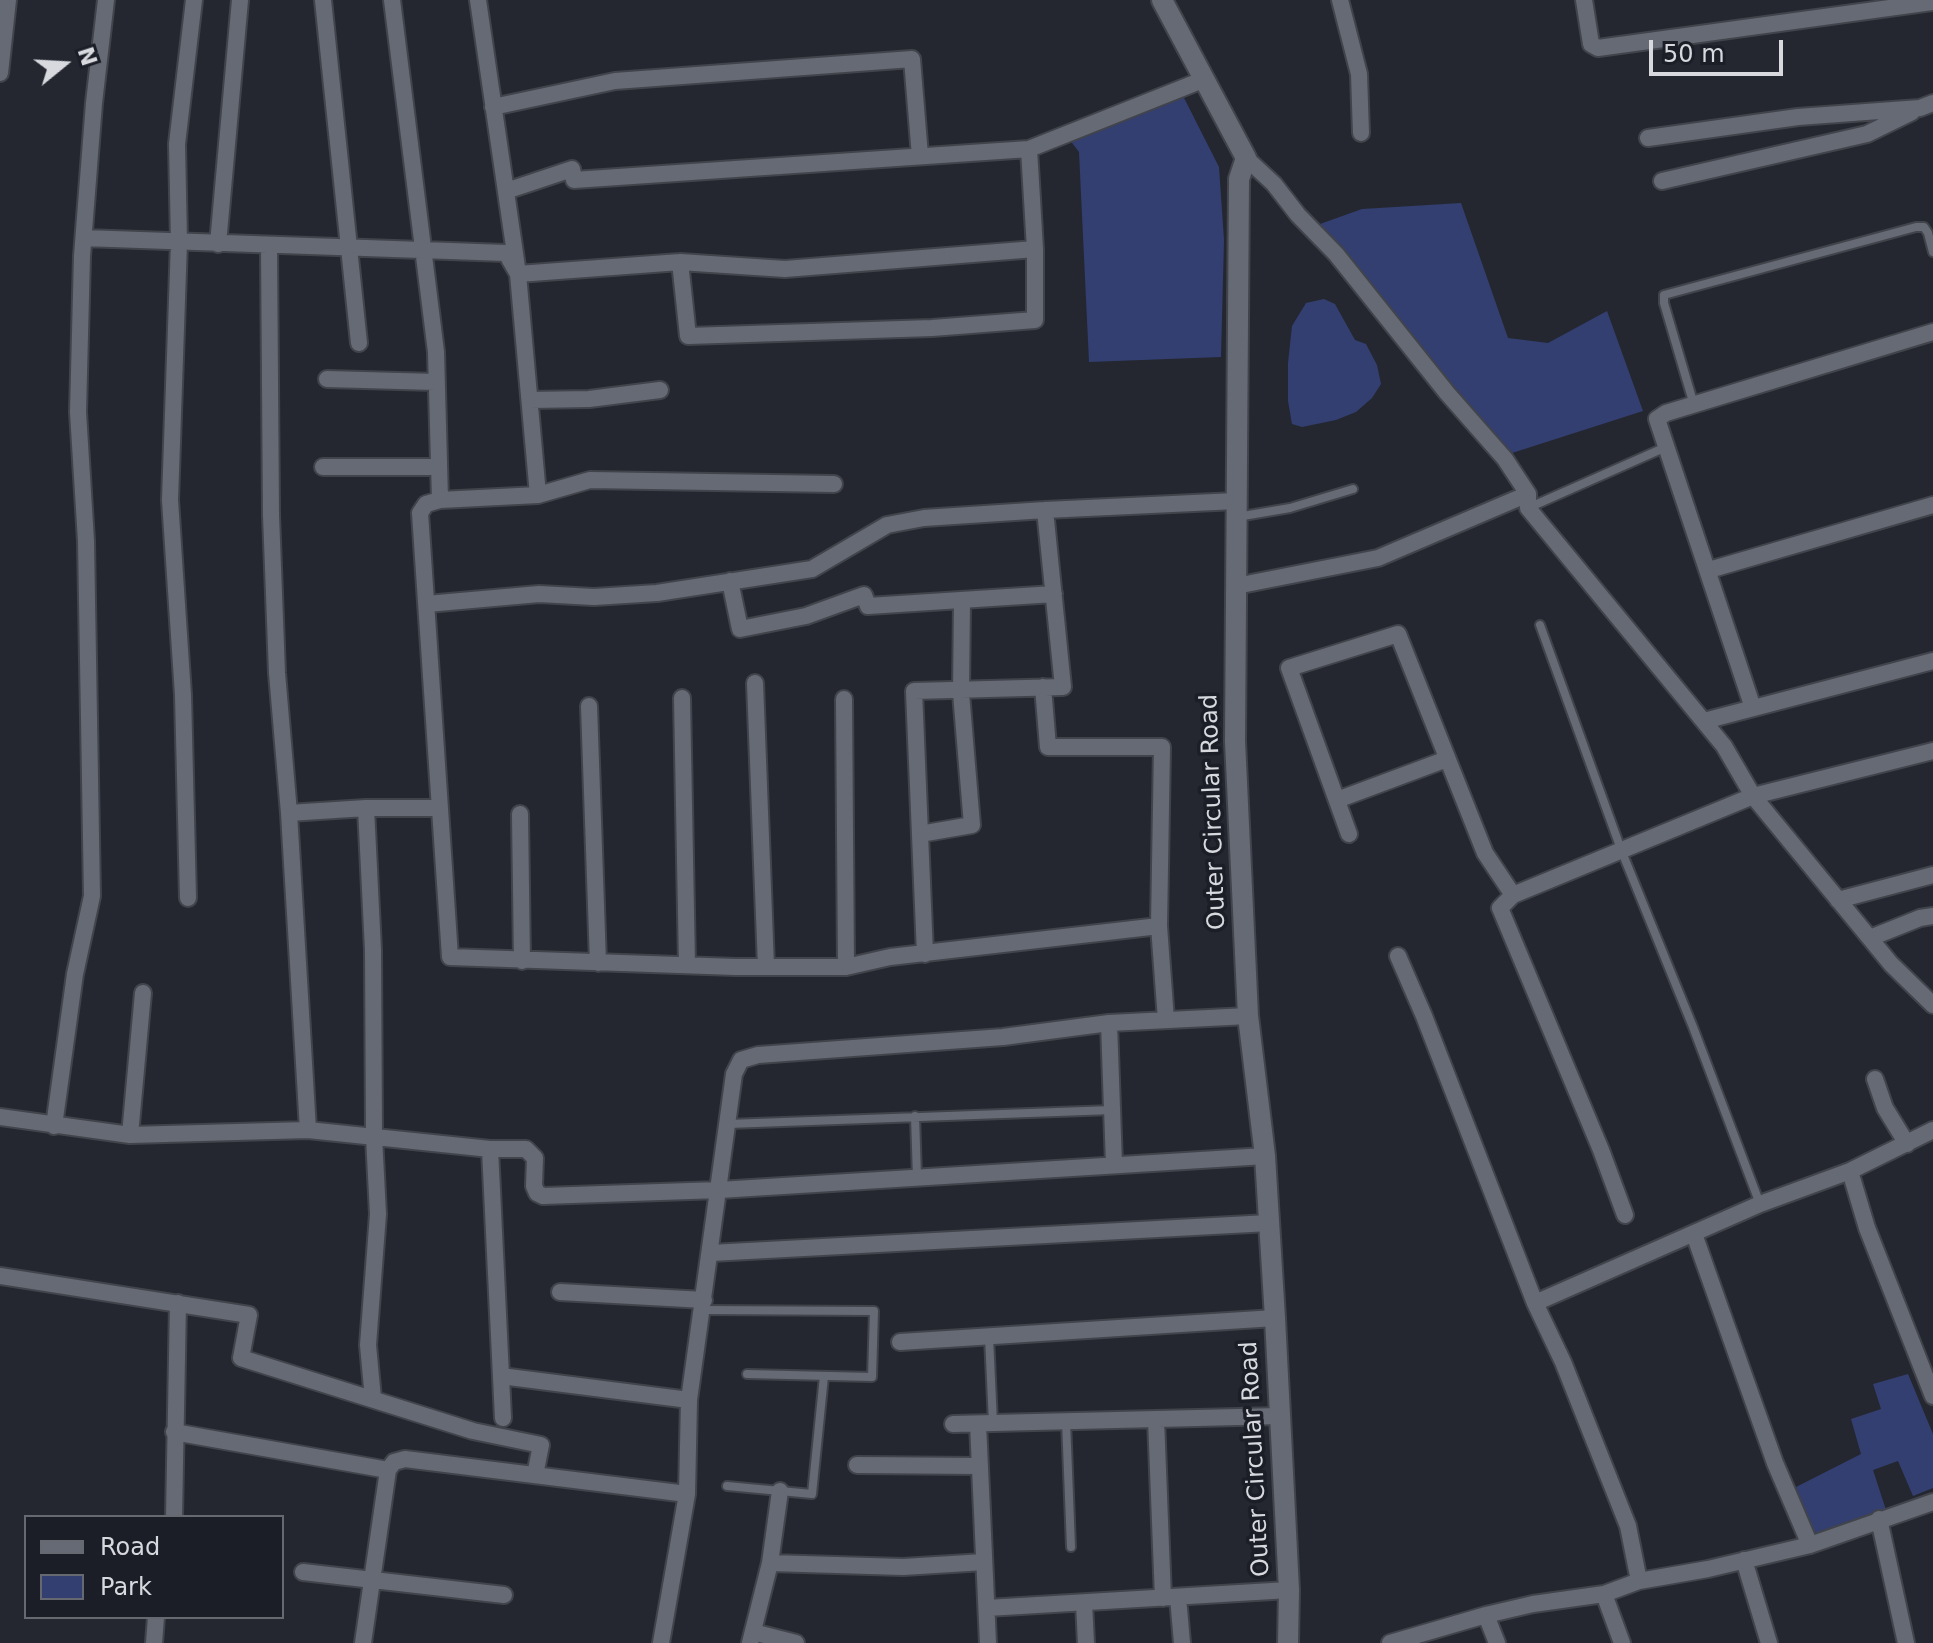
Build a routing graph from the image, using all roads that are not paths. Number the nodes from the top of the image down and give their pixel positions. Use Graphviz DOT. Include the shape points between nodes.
graph roads {
  1 [pos="8,0"];
  2 [pos="106,0"];
  3 [pos="194,0"];
  4 [pos="240,0"];
  5 [pos="323,0"];
  6 [pos="392,0"];
  7 [pos="478,0"];
  8 [pos="1162,0"];
  9 [pos="1340,0"];
  10 [pos="1584,0"];
  11 [pos="1933,2"];
  12 [pos="0,73"];
  13 [pos="1205,79"];
  14 [pos="1927,106"];
  15 [pos="493,107"];
  16 [pos="1361,133"];
  17 [pos="1648,138"];
  18 [pos="1029,149"];
  19 [pos="920,156"];
  20 [pos="1246,158"];
  21 [pos="1662,181"];
  22 [pos="506,191"];
  23 [pos="84,238"];
  24 [pos="179,242"];
  25 [pos="218,244"];
  26 [pos="269,246"];
  27 [pos="350,249"];
  28 [pos="1035,249"];
  29 [pos="425,251"];
  30 [pos="1933,252"];
  31 [pos="680,262"];
  32 [pos="518,274"];
  33 [pos="1933,332"];
  34 [pos="359,343"];
  35 [pos="327,379"];
  36 [pos="436,382"];
  37 [pos="660,390"];
  38 [pos="530,400"];
  39 [pos="1694,405"];
  40 [pos="1666,446"];
  41 [pos="323,467"];
  42 [pos="438,467"];
  43 [pos="834,484"];
  44 [pos="1353,489"];
  45 [pos="538,495"];
  46 [pos="440,500"];
  47 [pos="1528,501"];
  48 [pos="1933,505"];
  49 [pos="1236,509"];
  50 [pos="1045,510"];
  51 [pos="1709,570"];
  52 [pos="730,581"];
  53 [pos="1236,586"];
  54 [pos="1054,594"];
  55 [pos="962,600"];
  56 [pos="427,604"];
  57 [pos="1540,625"];
  58 [pos="1933,661"];
  59 [pos="755,683"];
  60 [pos="1043,687"];
  61 [pos="961,689"];
  62 [pos="682,698"];
  63 [pos="844,699"];
  64 [pos="589,706"];
  65 [pos="1753,708"];
  66 [pos="1704,721"];
  67 [pos="1933,751"];
  68 [pos="1447,759"];
  69 [pos="1753,796"];
  70 [pos="1337,800"];
  71 [pos="366,808"];
  72 [pos="440,808"];
  73 [pos="289,813"];
  74 [pos="520,814"];
  75 [pos="920,834"];
  76 [pos="1349,834"];
  77 [pos="1622,852"];
  78 [pos="1933,875"];
  79 [pos="1513,895"];
  80 [pos="188,898"];
  81 [pos="1838,900"];
  82 [pos="1933,916"];
  83 [pos="1159,926"];
  84 [pos="1870,938"];
  85 [pos="925,954"];
  86 [pos="1398,956"];
  87 [pos="522,961"];
  88 [pos="598,963"];
  89 [pos="687,965"];
  90 [pos="766,967"];
  91 [pos="846,967"];
  92 [pos="143,993"];
  93 [pos="1933,1005"];
  94 [pos="1248,1016"];
  95 [pos="1166,1020"];
  96 [pos="1109,1023"];
  97 [pos="1875,1079"];
  98 [pos="1112,1110"];
  99 [pos="915,1116"];
  100 [pos="0,1117"];
  101 [pos="728,1124"];
  102 [pos="54,1126"];
  103 [pos="308,1130"];
  104 [pos="1933,1130"];
  105 [pos="130,1135"];
  106 [pos="374,1137"];
  107 [pos="1907,1144"];
  108 [pos="490,1149"];
  109 [pos="1265,1156"];
  110 [pos="1114,1165"];
  111 [pos="1850,1171"];
  112 [pos="917,1177"];
  113 [pos="719,1190"];
  114 [pos="1760,1204"];
  115 [pos="1625,1215"];
  116 [pos="1269,1223"];
  117 [pos="1694,1234"];
  118 [pos="711,1253"];
  119 [pos="0,1276"];
  120 [pos="560,1292"];
  121 [pos="178,1303"];
  122 [pos="1535,1303"];
  123 [pos="703,1305"];
  124 [pos="1275,1318"];
  125 [pos="989,1336"];
  126 [pos="900,1342"];
  127 [pos="747,1374"];
  128 [pos="501,1376"];
  129 [pos="824,1376"];
  130 [pos="1933,1396"];
  131 [pos="373,1399"];
  132 [pos="689,1400"];
  133 [pos="1279,1416"];
  134 [pos="503,1418"];
  135 [pos="1156,1419"];
  136 [pos="1066,1421"];
  137 [pos="985,1423"];
  138 [pos="953,1424"];
  139 [pos="174,1432"];
  140 [pos="857,1465"];
  141 [pos="980,1466"];
  142 [pos="388,1470"];
  143 [pos="535,1475"];
  144 [pos="727,1486"];
  145 [pos="780,1491"];
  146 [pos="687,1494"];
  147 [pos="1933,1502"];
  148 [pos="174,1515"];
  149 [pos="1879,1519"];
  150 [pos="1810,1545"];
  151 [pos="1071,1547"];
  152 [pos="1744,1560"];
  153 [pos="984,1562"];
  154 [pos="770,1563"];
  155 [pos="303,1572"];
  156 [pos="371,1581"];
  157 [pos="1639,1581"];
  158 [pos="1289,1590"];
  159 [pos="1604,1594"];
  160 [pos="504,1595"];
  161 [pos="1170,1598"];
  162 [pos="1084,1603"];
  163 [pos="987,1608"];
  164 [pos="1486,1615"];
  165 [pos="156,1619"];
  166 [pos="751,1637"];
  167 [pos="154,1643"];
  168 [pos="363,1643"];
  169 [pos="661,1643"];
  170 [pos="796,1643"];
  171 [pos="988,1643"];
  172 [pos="1086,1643"];
  173 [pos="1182,1643"];
  174 [pos="1288,1643"];
  175 [pos="1390,1643"];
  176 [pos="1497,1643"];
  177 [pos="1622,1643"];
  178 [pos="1769,1643"];
  179 [pos="1906,1643"];
  1 -- 12 [label="street"];
  2 -- 23 [label="street"];
  3 -- 24 [label="street" via="177,144"];
  4 -- 25 [label="street"];
  5 -- 27 [label="street"];
  6 -- 29 [label="street"];
  7 -- 15 [label="street"];
  8 -- 13 [label="main road"];
  9 -- 16 [label="street" via="1359,74"];
  10 -- 11 [label="street" via="1591,44 1598,48"];
  13 -- 18 [label="street"];
  13 -- 20 [label="main road"];
  14 -- 17 [label="street"];
  14 -- 21 [label="street" via="1867,134"];
  15 -- 19 [label="street" via="615,81 912,59"];
  15 -- 22 [label="street"];
  18 -- 19 [label="street"];
  18 -- 28 [label="street"];
  19 -- 22 [label="street" via="574,180 572,169"];
  20 -- 47 [label="street" via="1336,254 1505,459"];
  20 -- 49 [label="main road, Outer Circular Road" via="1239,179"];
  22 -- 32 [label="street"];
  23 -- 24 [label="street"];
  23 -- 102 [label="street" via="78,412 86,541 92,896 75,974"];
  24 -- 25 [label="street"];
  24 -- 80 [label="street" via="170,500 183,695"];
  25 -- 26 [label="street"];
  26 -- 27 [label="street"];
  26 -- 73 [label="street" via="271,515"];
  27 -- 29 [label="street"];
  27 -- 34 [label="street"];
  28 -- 31 [label="street" via="785,269"];
  28 -- 31 [label="street" via="1035,320 932,328 688,336"];
  29 -- 32 [label="street" via="506,253"];
  29 -- 36 [label="street"];
  30 -- 39 [label="lane" via="1924,227 1916,227 1664,295"];
  31 -- 32 [label="street"];
  32 -- 38 [label="street"];
  33 -- 39 [label="street"];
  35 -- 36 [label="street"];
  36 -- 42 [label="street"];
  37 -- 38 [label="street"];
  38 -- 45 [label="street"];
  39 -- 40 [label="street" via="1657,419"];
  40 -- 47 [label="lane"];
  40 -- 51 [label="street"];
  41 -- 42 [label="street"];
  42 -- 46 [label="street"];
  43 -- 45 [label="street" via="590,480"];
  44 -- 49 [label="lane" via="1290,508"];
  45 -- 46 [label="street"];
  46 -- 56 [label="street" via="426,504 420,513"];
  47 -- 53 [label="street" via="1378,558"];
  47 -- 66 [label="street"];
  48 -- 51 [label="street"];
  49 -- 50 [label="street"];
  49 -- 53 [label="main road, Outer Circular Road"];
  50 -- 52 [label="street" via="887,525 812,569"];
  50 -- 54 [label="street"];
  51 -- 65 [label="street"];
  52 -- 55 [label="street" via="740,629 806,616 864,595 868,606"];
  52 -- 56 [label="street" via="657,593 539,594"];
  53 -- 94 [label="main road, Outer Circular Road" via="1235,741"];
  54 -- 55 [label="street"];
  54 -- 60 [label="street" via="1063,687"];
  55 -- 61 [label="street"];
  56 -- 72 [label="street"];
  57 -- 77 [label="lane"];
  58 -- 65 [label="street"];
  59 -- 90 [label="street"];
  60 -- 61 [label="street"];
  60 -- 83 [label="street" via="1048,747 1162,747"];
  61 -- 75 [label="street" via="972,825"];
  61 -- 75 [label="street" via="914,691"];
  62 -- 89 [label="street"];
  63 -- 91 [label="street"];
  64 -- 88 [label="street"];
  65 -- 66 [label="street"];
  66 -- 69 [label="street"];
  67 -- 69 [label="street"];
  68 -- 70 [label="street"];
  68 -- 70 [label="street" via="1398,634 1289,668"];
  68 -- 79 [label="street" via="1485,853"];
  69 -- 77 [label="street"];
  69 -- 81 [label="street"];
  70 -- 76 [label="street"];
  71 -- 72 [label="street"];
  71 -- 73 [label="street"];
  71 -- 106 [label="street"];
  72 -- 87 [label="street" via="450,957"];
  73 -- 103 [label="street"];
  74 -- 87 [label="street"];
  75 -- 85 [label="street"];
  77 -- 79 [label="street"];
  77 -- 114 [label="lane"];
  78 -- 81 [label="street"];
  79 -- 115 [label="street" via="1500,908"];
  81 -- 84 [label="street"];
  82 -- 84 [label="street"];
  83 -- 85 [label="street"];
  83 -- 95 [label="street"];
  84 -- 93 [label="street"];
  85 -- 91 [label="street"];
  86 -- 122 [label="street"];
  87 -- 88 [label="street"];
  88 -- 89 [label="street"];
  89 -- 90 [label="street"];
  90 -- 91 [label="street"];
  92 -- 105 [label="street"];
  94 -- 95 [label="street"];
  94 -- 109 [label="main road, Outer Circular Road"];
  95 -- 96 [label="street"];
  96 -- 98 [label="street"];
  96 -- 101 [label="street" via="1003,1037 758,1055 741,1060 734,1074"];
  97 -- 107 [label="street"];
  98 -- 99 [label="lane"];
  98 -- 110 [label="street"];
  99 -- 101 [label="lane"];
  99 -- 112 [label="lane"];
  100 -- 102 [label="street"];
  101 -- 113 [label="street"];
  102 -- 105 [label="street"];
  103 -- 105 [label="street"];
  103 -- 106 [label="street"];
  104 -- 107 [label="street"];
  106 -- 108 [label="street"];
  106 -- 131 [label="street" via="378,1214 368,1345"];
  107 -- 111 [label="street"];
  108 -- 113 [label="street" via="530,1151 535,1158 534,1186 543,1196"];
  108 -- 128 [label="street"];
  109 -- 110 [label="street"];
  109 -- 116 [label="main road, Outer Circular Road"];
  110 -- 112 [label="street"];
  111 -- 114 [label="street"];
  111 -- 130 [label="street"];
  112 -- 113 [label="street"];
  113 -- 118 [label="street"];
  114 -- 117 [label="street"];
  116 -- 118 [label="street"];
  116 -- 124 [label="main road, Outer Circular Road"];
  117 -- 122 [label="street"];
  117 -- 150 [label="street" via="1775,1463"];
  118 -- 123 [label="street"];
  119 -- 121 [label="street"];
  120 -- 123 [label="street"];
  121 -- 131 [label="street" via="249,1315 241,1358"];
  121 -- 139 [label="street"];
  122 -- 157 [label="street" via="1628,1526"];
  123 -- 129 [label="lane" via="874,1311 872,1377"];
  123 -- 132 [label="street"];
  124 -- 125 [label="street"];
  124 -- 133 [label="main road, Outer Circular Road"];
  125 -- 126 [label="street"];
  125 -- 137 [label="lane"];
  127 -- 129 [label="lane"];
  128 -- 132 [label="street"];
  128 -- 134 [label="street"];
  129 -- 145 [label="lane" via="812,1494"];
  131 -- 143 [label="street" via="473,1431 541,1445"];
  132 -- 146 [label="street"];
  133 -- 135 [label="street"];
  133 -- 158 [label="main road, Outer Circular Road"];
  135 -- 136 [label="street"];
  135 -- 161 [label="street"];
  136 -- 137 [label="street"];
  136 -- 151 [label="lane"];
  137 -- 138 [label="street"];
  137 -- 141 [label="street"];
  139 -- 142 [label="street"];
  139 -- 148 [label="street"];
  140 -- 141 [label="street"];
  141 -- 153 [label="street"];
  142 -- 143 [label="street" via="405,1459"];
  142 -- 156 [label="street"];
  143 -- 146 [label="street"];
  144 -- 145 [label="lane"];
  145 -- 154 [label="street"];
  146 -- 169 [label="street"];
  147 -- 149 [label="street"];
  149 -- 150 [label="street"];
  149 -- 179 [label="street"];
  150 -- 152 [label="street"];
  152 -- 157 [label="street"];
  152 -- 178 [label="street"];
  153 -- 154 [label="street" via="903,1567"];
  153 -- 163 [label="street"];
  154 -- 166 [label="street"];
  155 -- 156 [label="street"];
  156 -- 160 [label="street"];
  156 -- 168 [label="street"];
  157 -- 159 [label="street"];
  158 -- 161 [label="street"];
  158 -- 174 [label="main road, Outer Circular Road"];
  159 -- 164 [label="street"];
  159 -- 177 [label="street"];
  161 -- 162 [label="street"];
  161 -- 173 [label="street"];
  162 -- 163 [label="street"];
  162 -- 172 [label="street"];
  163 -- 171 [label="street"];
  164 -- 175 [label="street"];
  164 -- 176 [label="street"];
  165 -- 167 [label="street"];
  166 -- 170 [label="street"];
}
